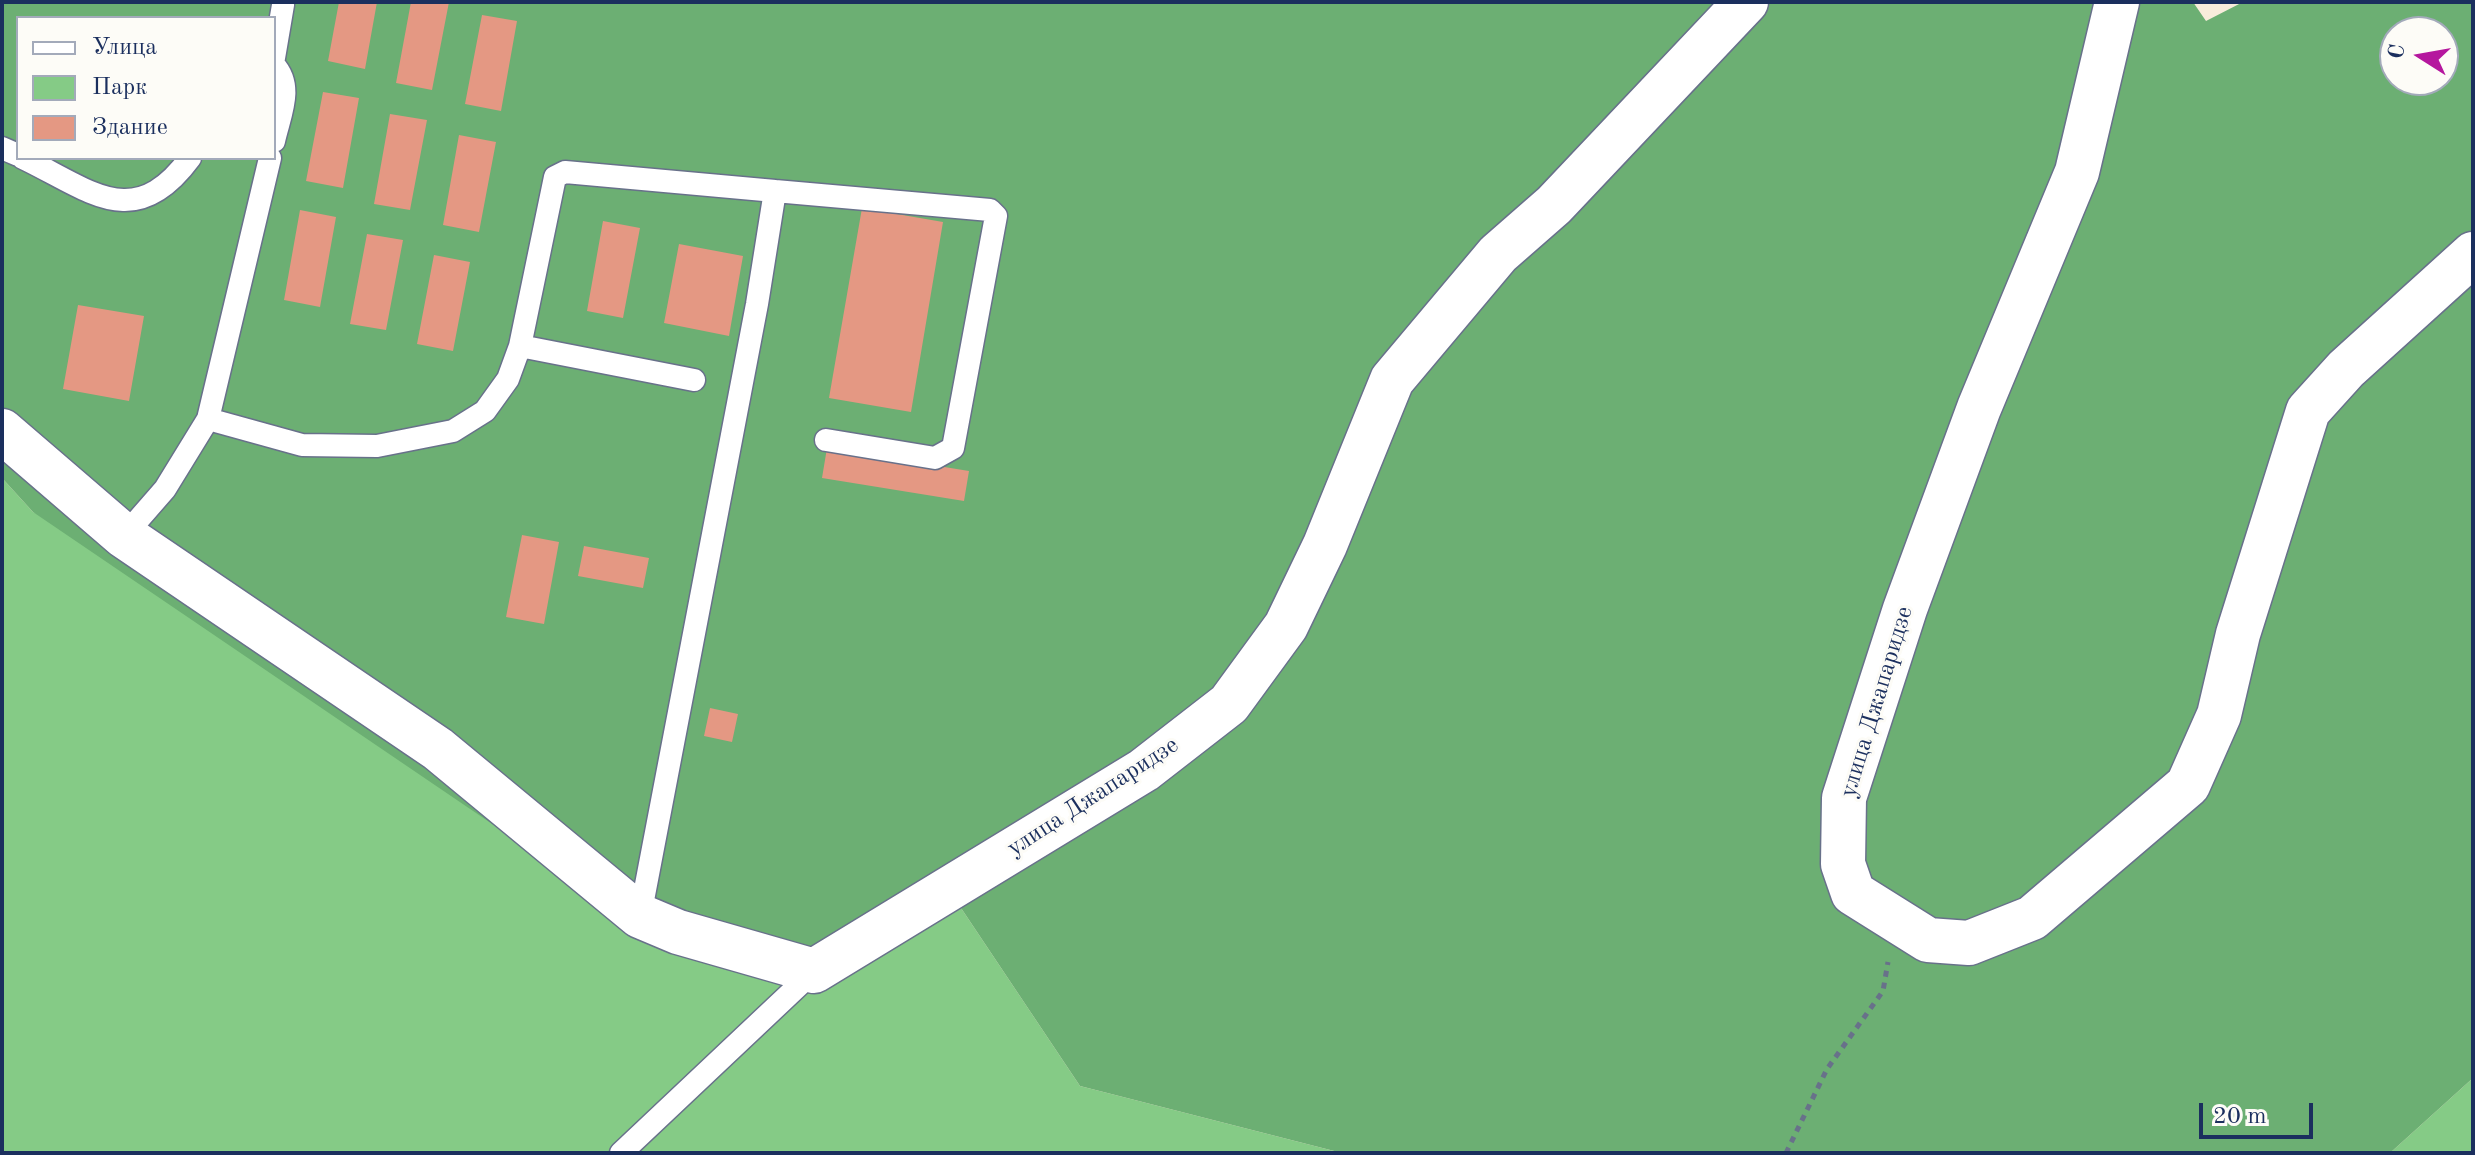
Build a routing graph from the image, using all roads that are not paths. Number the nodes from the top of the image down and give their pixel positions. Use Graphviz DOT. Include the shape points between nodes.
graph roads {
  1 [pos="1746,2"];
  2 [pos="2117,2"];
  3 [pos="283,5"];
  4 [pos="276,46"];
  5 [pos="276,67"];
  6 [pos="276,132"];
  7 [pos="27,160"];
  8 [pos="188,160"];
  9 [pos="270,160"];
  10 [pos="775,191"];
  11 [pos="2473,254"];
  12 [pos="520,346"];
  13 [pos="694,380"];
  14 [pos="208,419"];
  15 [pos="2,431"];
  16 [pos="826,440"];
  17 [pos="124,536"];
  18 [pos="640,916"];
  19 [pos="814,971"];
  20 [pos="621,1153"];
  1 -- 19 [label="street, улица Джапаридзе" via="1554,205 1498,254 1392,380 1286,626 1229,704 1144,770"];
  2 -- 11 [label="street, улица Джапаридзе" via="2077,172 1979,408 1905,609 1844,798 1843,864 1853,893 1928,940 1969,943 2032,918 2188,785 2219,715 2238,634 2308,411 2346,369"];
  3 -- 4 [label="lane"];
  5 -- 6 [label="lane" via="285,77 286,90"];
  7 -- 8 [label="lane" via="112,201 152,195"];
  9 -- 14 [label="lane"];
  10 -- 12 [label="lane" via="565,172 555,177"];
  10 -- 16 [label="lane" via="981,209 996,216 953,448 935,458"];
  10 -- 18 [label="lane"];
  12 -- 13 [label="lane"];
  12 -- 14 [label="lane" via="508,379 485,411 453,431 377,446 302,445"];
  14 -- 17 [label="lane" via="165,489"];
  15 -- 17 [label="street"];
  17 -- 18 [label="street" via="438,749"];
  18 -- 19 [label="street"];
  19 -- 20 [label="lane"];
}
